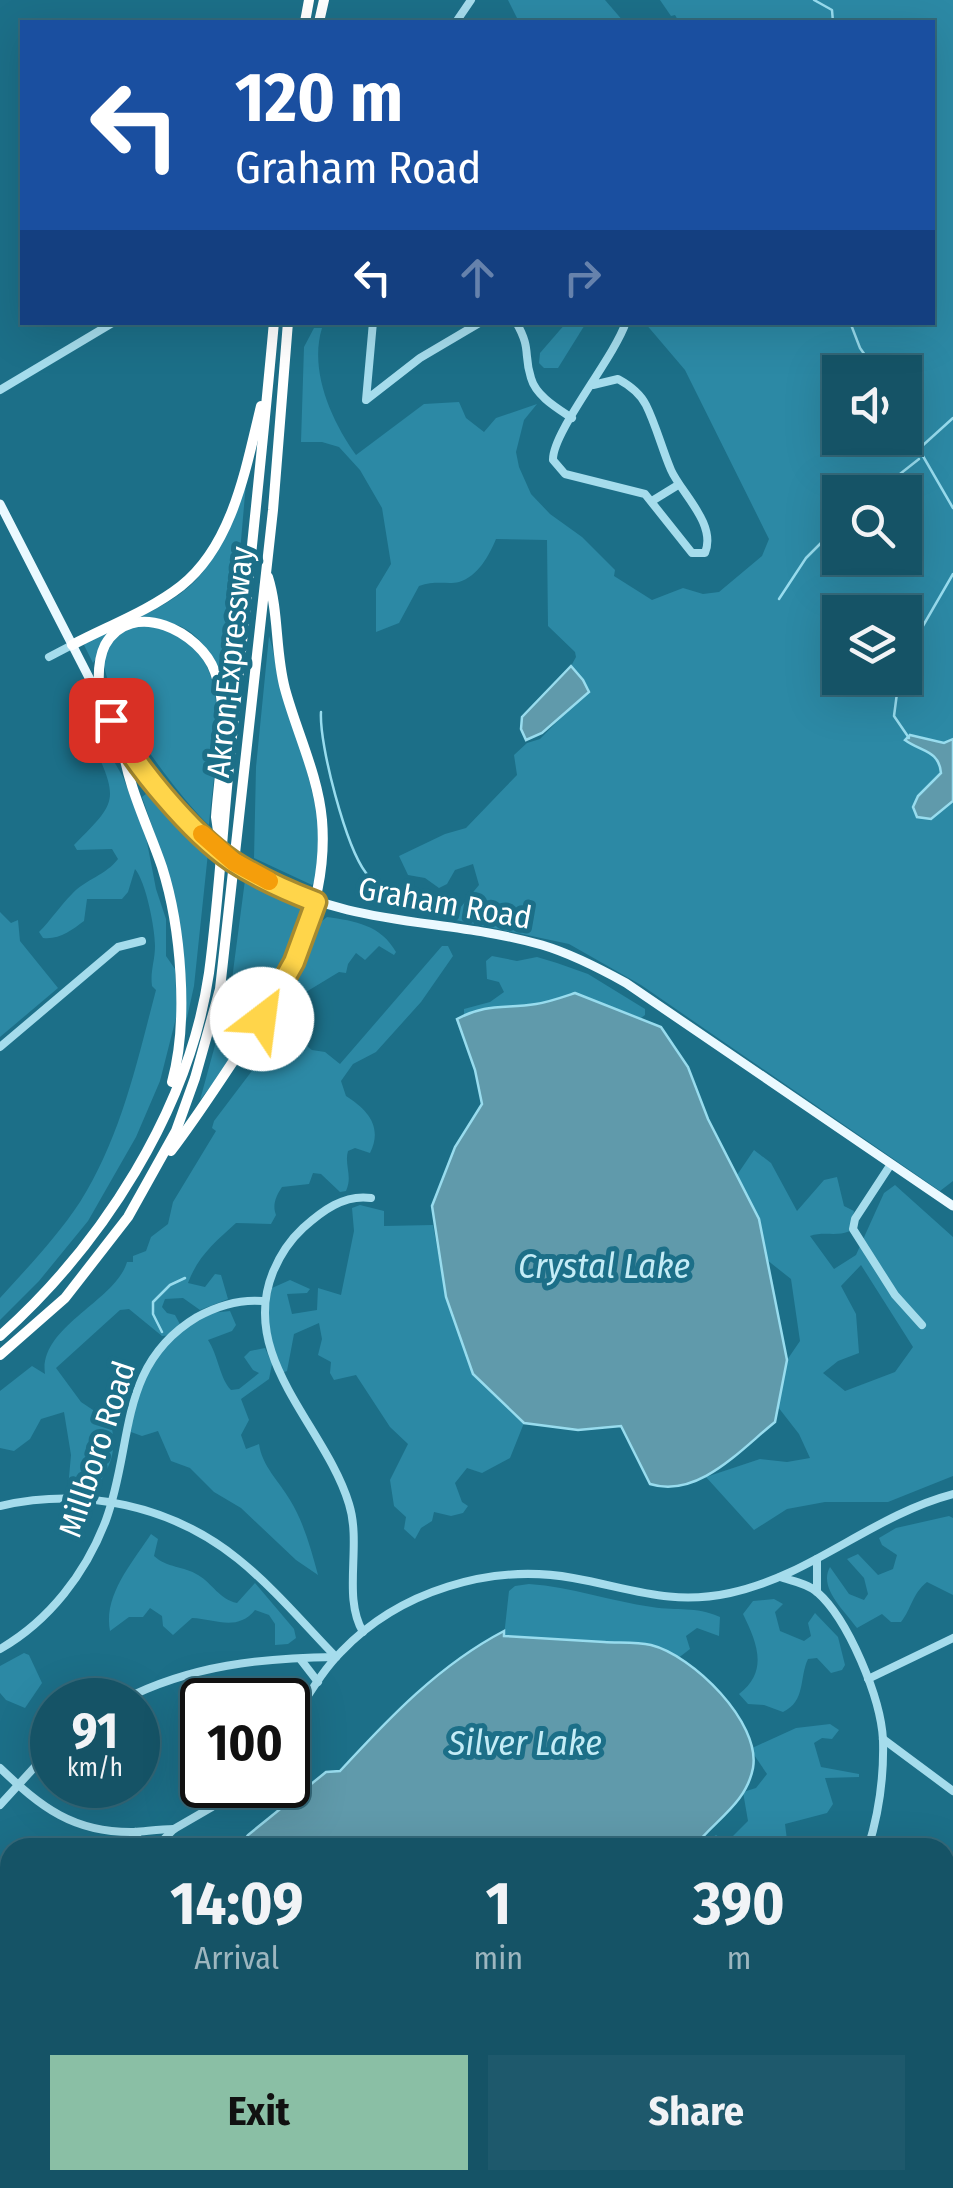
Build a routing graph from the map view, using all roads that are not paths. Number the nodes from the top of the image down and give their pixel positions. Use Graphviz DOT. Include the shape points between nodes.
graph roads {
  1 [pos="109,325"];
  2 [pos="274,325"];
  3 [pos="288,325"];
  4 [pos="372,325"];
  5 [pos="476,325"];
  6 [pos="518,325"];
  7 [pos="624,325"];
  8 [pos="270,371"];
  9 [pos="593,385"];
  10 [pos="0,390"];
  11 [pos="572,418"];
  12 [pos="678,485"];
  13 [pos="652,501"];
  14 [pos="0,504"];
  15 [pos="266,571"];
  16 [pos="72,644"];
  17 [pos="50,657"];
  18 [pos="100,698"];
  19 [pos="122,742"];
  20 [pos="221,848"];
  21 [pos="316,902"];
  22 [pos="142,942"];
  23 [pos="0,1046"];
  24 [pos="153,1137"];
  25 [pos="891,1164"];
  26 [pos="155,1172"];
  27 [pos="370,1198"];
  28 [pos="953,1206"];
  29 [pos="264,1301"];
  30 [pos="922,1325"];
  31 [pos="0,1336"];
  32 [pos="0,1356"];
  33 [pos="953,1494"];
  34 [pos="112,1502"];
  35 [pos="0,1506"];
  36 [pos="817,1559"];
  37 [pos="780,1578"];
  38 [pos="817,1592"];
  39 [pos="363,1632"];
  40 [pos="953,1638"];
  41 [pos="0,1649"];
  42 [pos="336,1657"];
  43 [pos="297,1658"];
  44 [pos="868,1679"];
  45 [pos="318,1682"];
  46 [pos="160,1685"];
  47 [pos="310,1694"];
  48 [pos="883,1738"];
  49 [pos="0,1768"];
  50 [pos="30,1771"];
  51 [pos="17,1784"];
  52 [pos="953,1791"];
  53 [pos="0,1805"];
  54 [pos="210,1808"];
  55 [pos="174,1830"];
  56 [pos="135,1832"];
  57 [pos="138,1838"];
  58 [pos="166,1838"];
  59 [pos="870,1838"];
  1 -- 10 [label="street"];
  2 -- 8 [label="highway, Akron Expressway"];
  3 -- 15 [label="highway, Akron Expressway"];
  4 -- 5 [label="street" via="366,400"];
  6 -- 11 [label="street" via="528,342 531,382"];
  7 -- 9 [label="street"];
  8 -- 16 [label="highway" via="234,502 206,559 175,590"];
  8 -- 20 [label="highway, Akron Expressway"];
  9 -- 11 [label="street"];
  9 -- 12 [label="street" via="618,379 638,394"];
  11 -- 13 [label="street" via="554,446 560,470"];
  12 -- 13 [label="street"];
  12 -- 13 [label="street" via="703,526 705,553 692,553"];
  14 -- 16 [label="main road, Graham Road"];
  15 -- 21 [label="highway" via="280,667 322,820"];
  15 -- 26 [label="highway, Akron Expressway" via="220,990 189,1096"];
  16 -- 17 [label="street"];
  16 -- 18 [label="main road, Graham Road"];
  18 -- 19 [label="main road, Graham Road"];
  18 -- 20 [label="highway" via="102,654 122,628 164,626 200,647 223,708 216,818"];
  19 -- 21 [label="main road, Graham Road, bridge" via="219,851"];
  19 -- 24 [label="highway" via="164,874 181,968 174,1075"];
  20 -- 24 [label="highway, Akron Expressway" via="208,976 192,1043"];
  21 -- 25 [label="main road, Graham Road" via="517,940 585,960"];
  21 -- 26 [label="highway" via="268,1009"];
  22 -- 23 [label="street" via="118,947"];
  24 -- 31 [label="highway, Akron Expressway" via="64,1270"];
  25 -- 28 [label="main road, Graham Road"];
  25 -- 30 [label="street" via="853,1228"];
  26 -- 32 [label="highway, Akron Expressway" via="89,1271"];
  27 -- 29 [label="street" via="336,1204 297,1234 278,1260"];
  29 -- 34 [label="street, Millboro Road" via="203,1314 150,1361 134,1394"];
  29 -- 39 [label="street" via="275,1364 334,1464 350,1508 356,1546 352,1606"];
  33 -- 36 [label="street" via="896,1514"];
  34 -- 35 [label="street" via="63,1498"];
  34 -- 41 [label="street, Millboro Road" via="92,1550 60,1598"];
  34 -- 42 [label="street" via="178,1522 224,1548"];
  36 -- 37 [label="street"];
  36 -- 38 [label="street"];
  37 -- 38 [label="street"];
  37 -- 39 [label="street" via="679,1599 562,1576 493,1576 421,1597"];
  38 -- 44 [label="street"];
  39 -- 42 [label="street"];
  40 -- 44 [label="street"];
  42 -- 43 [label="street"];
  42 -- 45 [label="street"];
  43 -- 45 [label="street"];
  43 -- 46 [label="street" via="197,1670"];
  44 -- 48 [label="street"];
  45 -- 47 [label="street"];
  48 -- 52 [label="street"];
  48 -- 59 [label="street"];
  49 -- 51 [label="street"];
  50 -- 51 [label="street"];
  51 -- 53 [label="street"];
  51 -- 56 [label="street" via="66,1819"];
  54 -- 55 [label="street"];
  55 -- 56 [label="street"];
  55 -- 58 [label="street"];
  56 -- 57 [label="street"];
}
